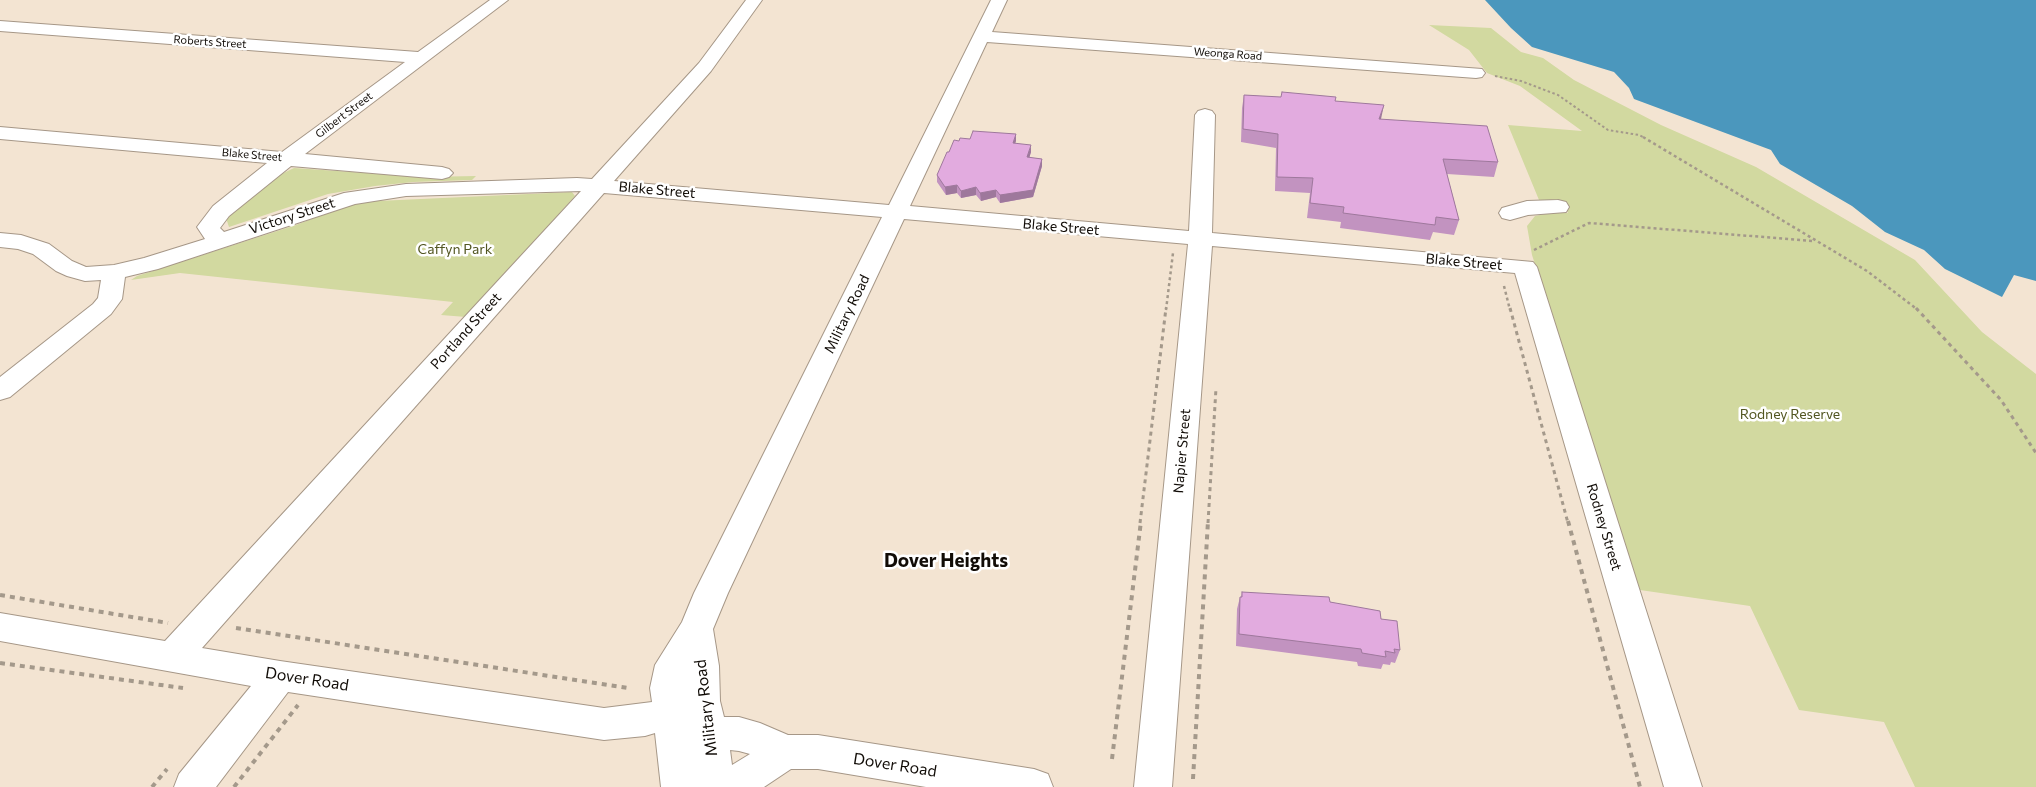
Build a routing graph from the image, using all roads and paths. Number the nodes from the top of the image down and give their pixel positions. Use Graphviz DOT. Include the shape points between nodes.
graph roads {
  1 [pos="500,0"];
  2 [pos="754,0"];
  3 [pos="999,0"];
  4 [pos="0,26"];
  5 [pos="981,36"];
  6 [pos="421,58"];
  7 [pos="1476,72"];
  8 [pos="1205,115"];
  9 [pos="0,133"];
  10 [pos="287,158"];
  11 [pos="597,185"];
  12 [pos="531,186"];
  13 [pos="1558,207"];
  14 [pos="896,212"];
  15 [pos="1510,213"];
  16 [pos="0,240"];
  17 [pos="219,240"];
  18 [pos="1816,241"];
  19 [pos="1191,249"];
  20 [pos="1164,252"];
  21 [pos="1519,267"];
  22 [pos="114,272"];
  23 [pos="1216,384"];
  24 [pos="0,391"];
  25 [pos="2036,453"];
  26 [pos="0,594"];
  27 [pos="0,627"];
  28 [pos="199,627"];
  29 [pos="696,629"];
  30 [pos="172,657"];
  31 [pos="0,663"];
  32 [pos="628,688"];
  33 [pos="192,689"];
  34 [pos="289,690"];
  35 [pos="669,700"];
  36 [pos="710,732"];
  37 [pos="785,752"];
  38 [pos="1112,759"];
  39 [pos="1192,779"];
  40 [pos="193,787"];
  41 [pos="234,787"];
  42 [pos="680,787"];
  43 [pos="715,787"];
  44 [pos="732,787"];
  45 [pos="1034,787"];
  46 [pos="1153,787"];
  47 [pos="1640,787"];
  48 [pos="1683,787"];
  1 -- 6 [label="street, Gilbert Street"];
  2 -- 11 [label="street, Portland Street" via="704,67"];
  3 -- 5 [label="street, Military Road"];
  4 -- 6 [label="street, Roberts Street"];
  5 -- 7 [label="street, Weonga Road"];
  5 -- 14 [label="street, Military Road"];
  6 -- 10 [label="street, Gilbert Street"];
  7 -- 18 [label="path" via="1521,81 1558,95 1608,130 1639,135"];
  8 -- 19 [label="street, Napier Street"];
  9 -- 10 [label="street, Blake Street"];
  10 -- 12 [label="street, Blake Street" via="407,171 501,174"];
  10 -- 17 [label="street, Gilbert Street" via="215,217 208,227"];
  11 -- 12 [label="street, Victory Street"];
  11 -- 14 [label="street, Blake Street"];
  11 -- 28 [label="street, Portland Street"];
  12 -- 17 [label="street, Victory Street" via="381,192 328,204"];
  13 -- 15 [label="street" via="1527,208"];
  14 -- 19 [label="street, Blake Street"];
  14 -- 29 [label="street, Military Road"];
  16 -- 22 [label="street, Victory Street" via="32,245 64,266 85,274"];
  17 -- 22 [label="street, Victory Street" via="150,264"];
  18 -- 21 [label="path" via="1589,223"];
  18 -- 25 [label="path" via="1867,271 1916,308 2002,400"];
  19 -- 20 [label="path"];
  19 -- 21 [label="street, Blake Street"];
  19 -- 38 [label="path"];
  19 -- 46 [label="street, Napier Street"];
  21 -- 47 [label="path"];
  21 -- 48 [label="street, Rodney Street"];
  22 -- 24 [label="street" via="110,299 102,309"];
  23 -- 39 [label="path"];
  26 -- 28 [label="path"];
  27 -- 30 [label="street, Dover Road"];
  28 -- 30 [label="street, Portland Street"];
  28 -- 32 [label="path" via="245,630"];
  29 -- 35 [label="street, Military Road" via="673,665"];
  29 -- 36 [label="street, Military Road" via="702,701"];
  30 -- 34 [label="street, Dover Road"];
  31 -- 33 [label="path"];
  34 -- 35 [label="street, Dover Road" via="604,724 616,724"];
  34 -- 40 [label="street"];
  34 -- 41 [label="path"];
  35 -- 42 [label="street, Military Road"];
  36 -- 37 [label="street, Dover Road" via="739,734"];
  36 -- 43 [label="street, Military Road"];
  37 -- 44 [label="street"];
  37 -- 45 [label="street, Dover Road" via="818,752"];
}
